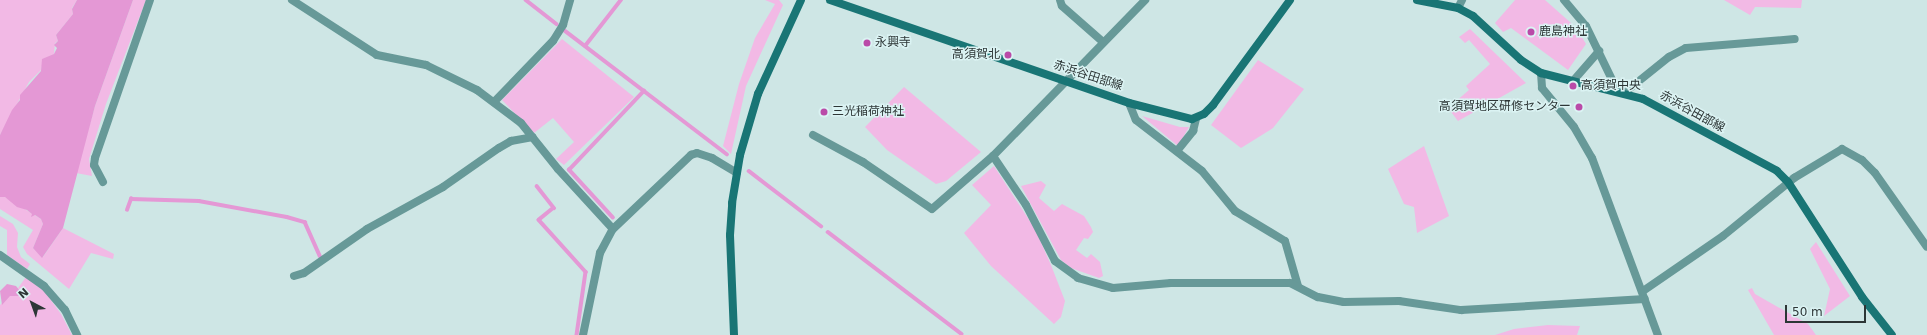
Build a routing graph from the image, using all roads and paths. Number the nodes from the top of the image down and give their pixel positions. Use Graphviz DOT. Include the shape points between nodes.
graph roads {
  1 [pos="150,0"];
  2 [pos="292,0"];
  3 [pos="570,0"];
  4 [pos="801,0"];
  5 [pos="830,0"];
  6 [pos="1060,0"];
  7 [pos="1145,0"];
  8 [pos="1290,0"];
  9 [pos="1417,0"];
  10 [pos="1564,0"];
  11 [pos="1460,4"];
  12 [pos="1795,39"];
  13 [pos="1102,42"];
  14 [pos="1599,51"];
  15 [pos="1541,73"];
  16 [pos="1065,81"];
  17 [pos="1573,81"];
  18 [pos="1621,92"];
  19 [pos="494,102"];
  20 [pos="1129,103"];
  21 [pos="1196,119"];
  22 [pos="813,136"];
  23 [pos="533,137"];
  24 [pos="1177,151"];
  25 [pos="993,156"];
  26 [pos="737,173"];
  27 [pos="103,182"];
  28 [pos="1788,182"];
  29 [pos="613,229"];
  30 [pos="1927,247"];
  31 [pos="0,255"];
  32 [pos="294,276"];
  33 [pos="1298,286"];
  34 [pos="1644,295"];
  35 [pos="77,335"];
  36 [pos="583,335"];
  37 [pos="734,335"];
  38 [pos="1658,335"];
  39 [pos="1892,335"];
  1 -- 27 [label="street" via="95,158 94,165"];
  2 -- 19 [label="street" via="377,55 426,65 477,90"];
  3 -- 19 [label="street" via="563,25 553,41"];
  4 -- 26 [label="main road" via="758,94"];
  5 -- 16 [label="main road, 赤浜谷田部線"];
  6 -- 13 [label="street" via="1062,6"];
  7 -- 13 [label="street" via="1141,7"];
  8 -- 21 [label="main road" via="1213,105"];
  9 -- 11 [label="main road, 赤浜谷田部線"];
  10 -- 14 [label="street" via="1586,26"];
  11 -- 15 [label="main road, 赤浜谷田部線" via="1521,60"];
  12 -- 18 [label="street" via="1686,48 1669,57"];
  13 -- 16 [label="street"];
  14 -- 17 [label="street"];
  14 -- 18 [label="street"];
  15 -- 17 [label="main road, 赤浜谷田部線"];
  15 -- 34 [label="street" via="1542,88 1574,127 1592,158"];
  16 -- 20 [label="main road, 赤浜谷田部線"];
  16 -- 25 [label="street"];
  17 -- 18 [label="main road, 赤浜谷田部線"];
  18 -- 28 [label="main road, 赤浜谷田部線" via="1668,111 1777,171"];
  19 -- 23 [label="street" via="521,123"];
  20 -- 21 [label="main road, 赤浜谷田部線" via="1177,117"];
  20 -- 24 [label="street" via="1136,120"];
  21 -- 24 [label="street" via="1193,131"];
  22 -- 25 [label="street" via="863,162 932,209"];
  23 -- 29 [label="street" via="558,169"];
  23 -- 32 [label="street" via="511,141 443,187 367,229 304,272"];
  24 -- 33 [label="street" via="1202,171 1244,219 1285,241"];
  25 -- 33 [label="street" via="1026,204 1055,261 1078,278 1113,288 1171,283 1290,283"];
  26 -- 29 [label="street" via="712,158 698,153 691,155"];
  26 -- 37 [label="main road" via="730,235"];
  28 -- 30 [label="street" via="1845,149 1862,160 1875,173"];
  28 -- 34 [label="street" via="1723,236"];
  28 -- 39 [label="main road, 赤浜谷田部線" via="1862,297"];
  29 -- 36 [label="street" via="600,253"];
  31 -- 35 [label="street" via="44,286 65,310"];
  33 -- 34 [label="street" via="1318,297 1344,302 1399,301 1461,310"];
  34 -- 38 [label="street"];
}
